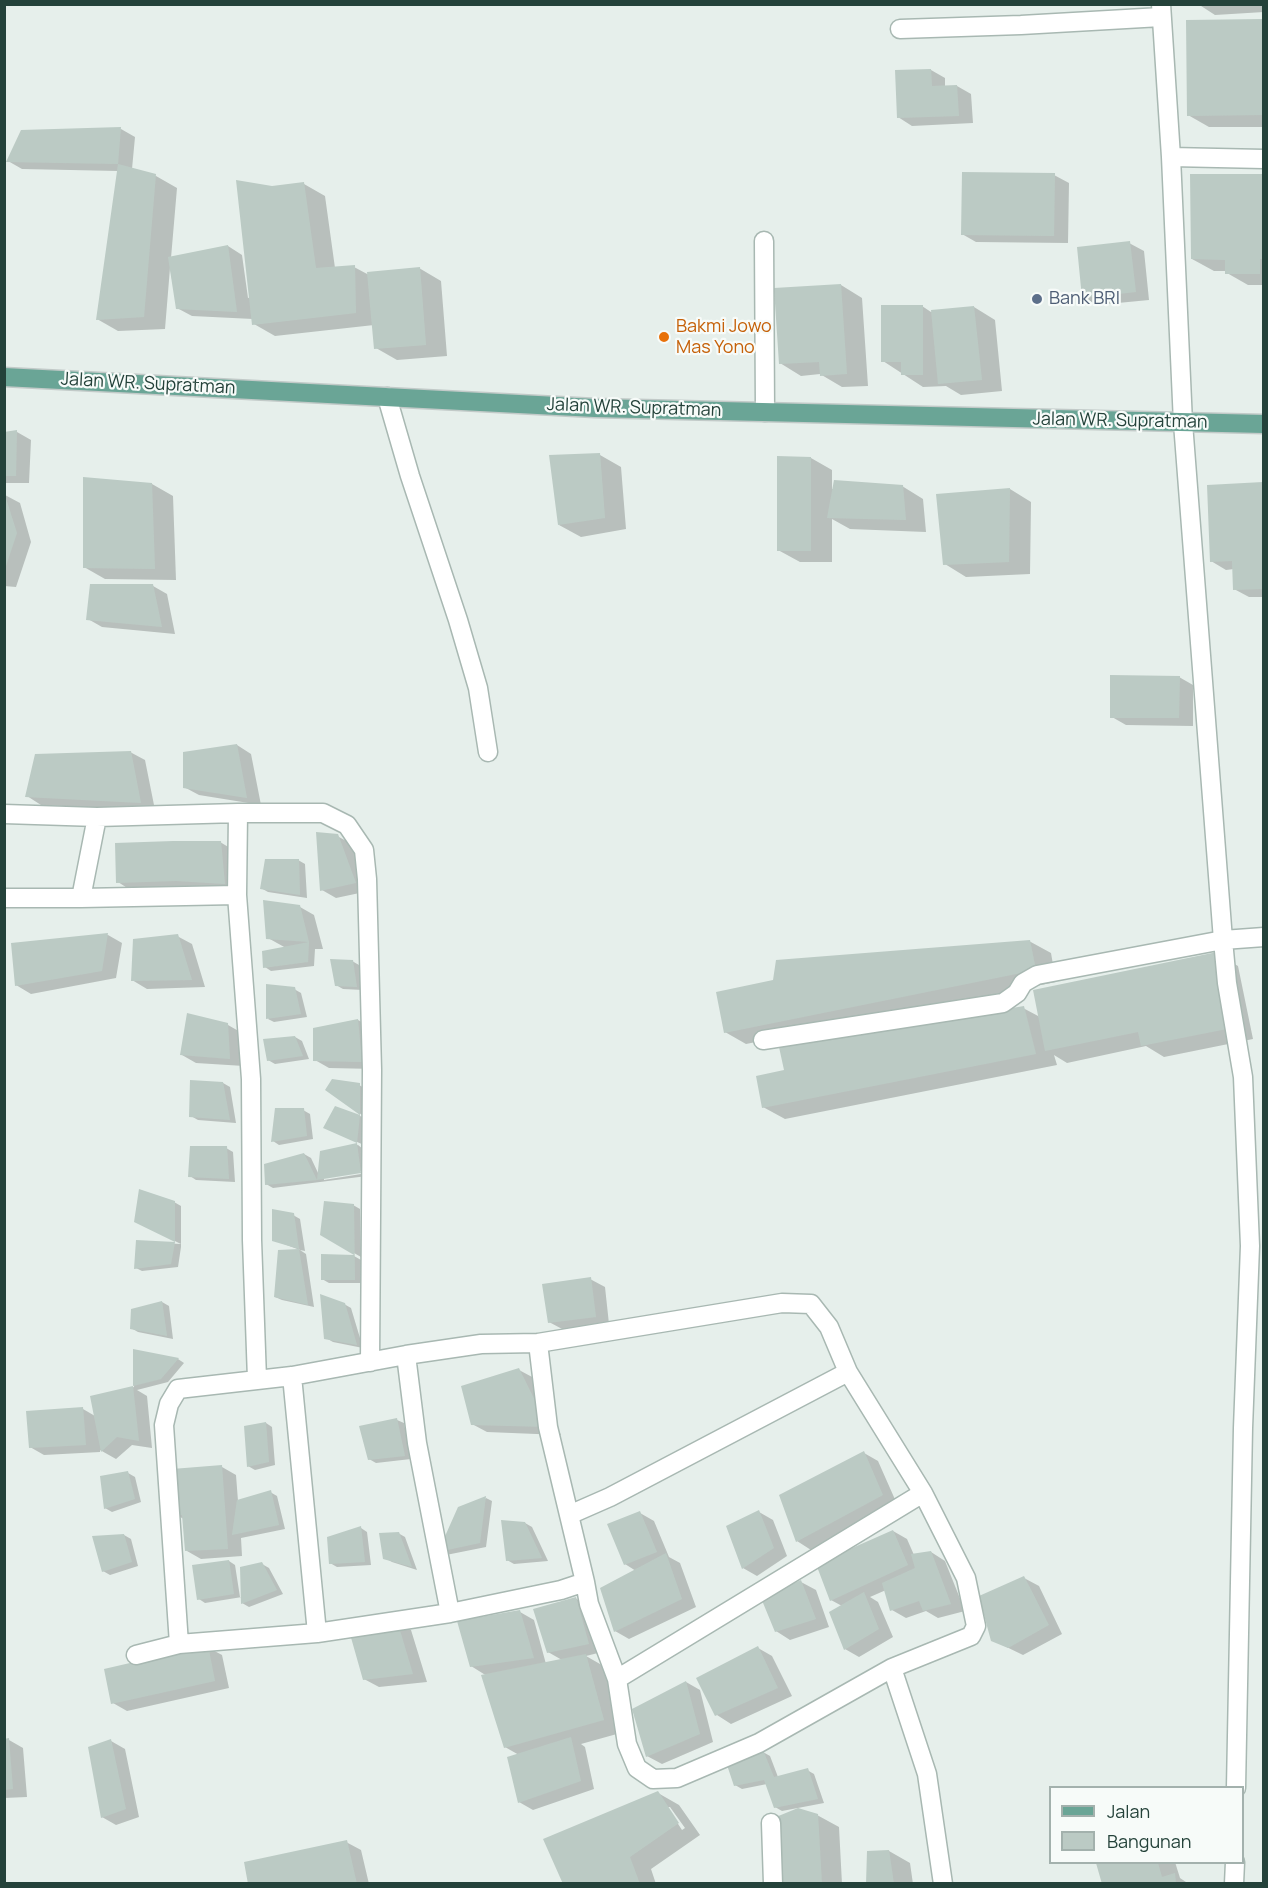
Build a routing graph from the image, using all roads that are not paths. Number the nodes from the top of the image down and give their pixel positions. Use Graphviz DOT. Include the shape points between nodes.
graph roads {
  1 [pos="1161,11"];
  2 [pos="900,29"];
  3 [pos="1171,157"];
  4 [pos="1263,159"];
  5 [pos="764,241"];
  6 [pos="4,377"];
  7 [pos="387,397"];
  8 [pos="765,412"];
  9 [pos="1183,423"];
  10 [pos="1263,424"];
  11 [pos="488,752"];
  12 [pos="238,813"];
  13 [pos="4,814"];
  14 [pos="97,817"];
  15 [pos="237,895"];
  16 [pos="4,898"];
  17 [pos="81,898"];
  18 [pos="1263,937"];
  19 [pos="1223,940"];
  20 [pos="763,1040"];
  21 [pos="538,1343"];
  22 [pos="406,1355"];
  23 [pos="370,1362"];
  24 [pos="848,1372"];
  25 [pos="292,1376"];
  26 [pos="257,1378"];
  27 [pos="923,1493"];
  28 [pos="569,1515"];
  29 [pos="585,1582"];
  30 [pos="450,1613"];
  31 [pos="317,1633"];
  32 [pos="179,1644"];
  33 [pos="136,1655"];
  34 [pos="892,1668"];
  35 [pos="617,1679"];
  36 [pos="1236,1786"];
  37 [pos="771,1823"];
  38 [pos="1235,1864"];
  39 [pos="773,1884"];
  40 [pos="943,1884"];
  41 [pos="1234,1884"];
  1 -- 2 [label="street" via="1021,25"];
  1 -- 3 [label="street"];
  3 -- 4 [label="street"];
  3 -- 9 [label="street"];
  5 -- 8 [label="street"];
  6 -- 7 [label="main road, Jalan WR. Supratman"];
  7 -- 8 [label="main road, Jalan WR. Supratman"];
  7 -- 11 [label="street" via="478,688"];
  8 -- 9 [label="main road, Jalan WR. Supratman"];
  9 -- 10 [label="main road, Jalan WR. Supratman"];
  9 -- 19 [label="street"];
  12 -- 14 [label="street"];
  12 -- 15 [label="street"];
  12 -- 23 [label="street" via="323,813 347,825 364,850 372,1070"];
  13 -- 14 [label="street"];
  14 -- 17 [label="street"];
  15 -- 17 [label="street"];
  15 -- 26 [label="street" via="251,1080"];
  16 -- 17 [label="street"];
  18 -- 19 [label="street"];
  19 -- 20 [label="street" via="1037,975 1003,1003"];
  19 -- 36 [label="street" via="1243,1077 1250,1246"];
  21 -- 22 [label="street" via="481,1344"];
  21 -- 24 [label="street" via="782,1303 811,1304 829,1327"];
  21 -- 28 [label="street" via="548,1427"];
  22 -- 23 [label="street"];
  22 -- 30 [label="street" via="417,1443"];
  23 -- 25 [label="street"];
  24 -- 27 [label="street"];
  24 -- 28 [label="street"];
  25 -- 26 [label="street"];
  25 -- 31 [label="street"];
  26 -- 32 [label="street" via="178,1389 169,1404 164,1425"];
  27 -- 34 [label="street" via="966,1578 976,1626 971,1636"];
  27 -- 35 [label="street"];
  28 -- 29 [label="street"];
  29 -- 30 [label="street"];
  29 -- 35 [label="street" via="589,1604"];
  30 -- 31 [label="street"];
  31 -- 32 [label="street"];
  32 -- 33 [label="street"];
  34 -- 35 [label="street" via="759,1743 677,1778 653,1779 637,1768 627,1744"];
  34 -- 40 [label="street" via="927,1774"];
  37 -- 39 [label="street"];
  38 -- 41 [label="street"];
}
